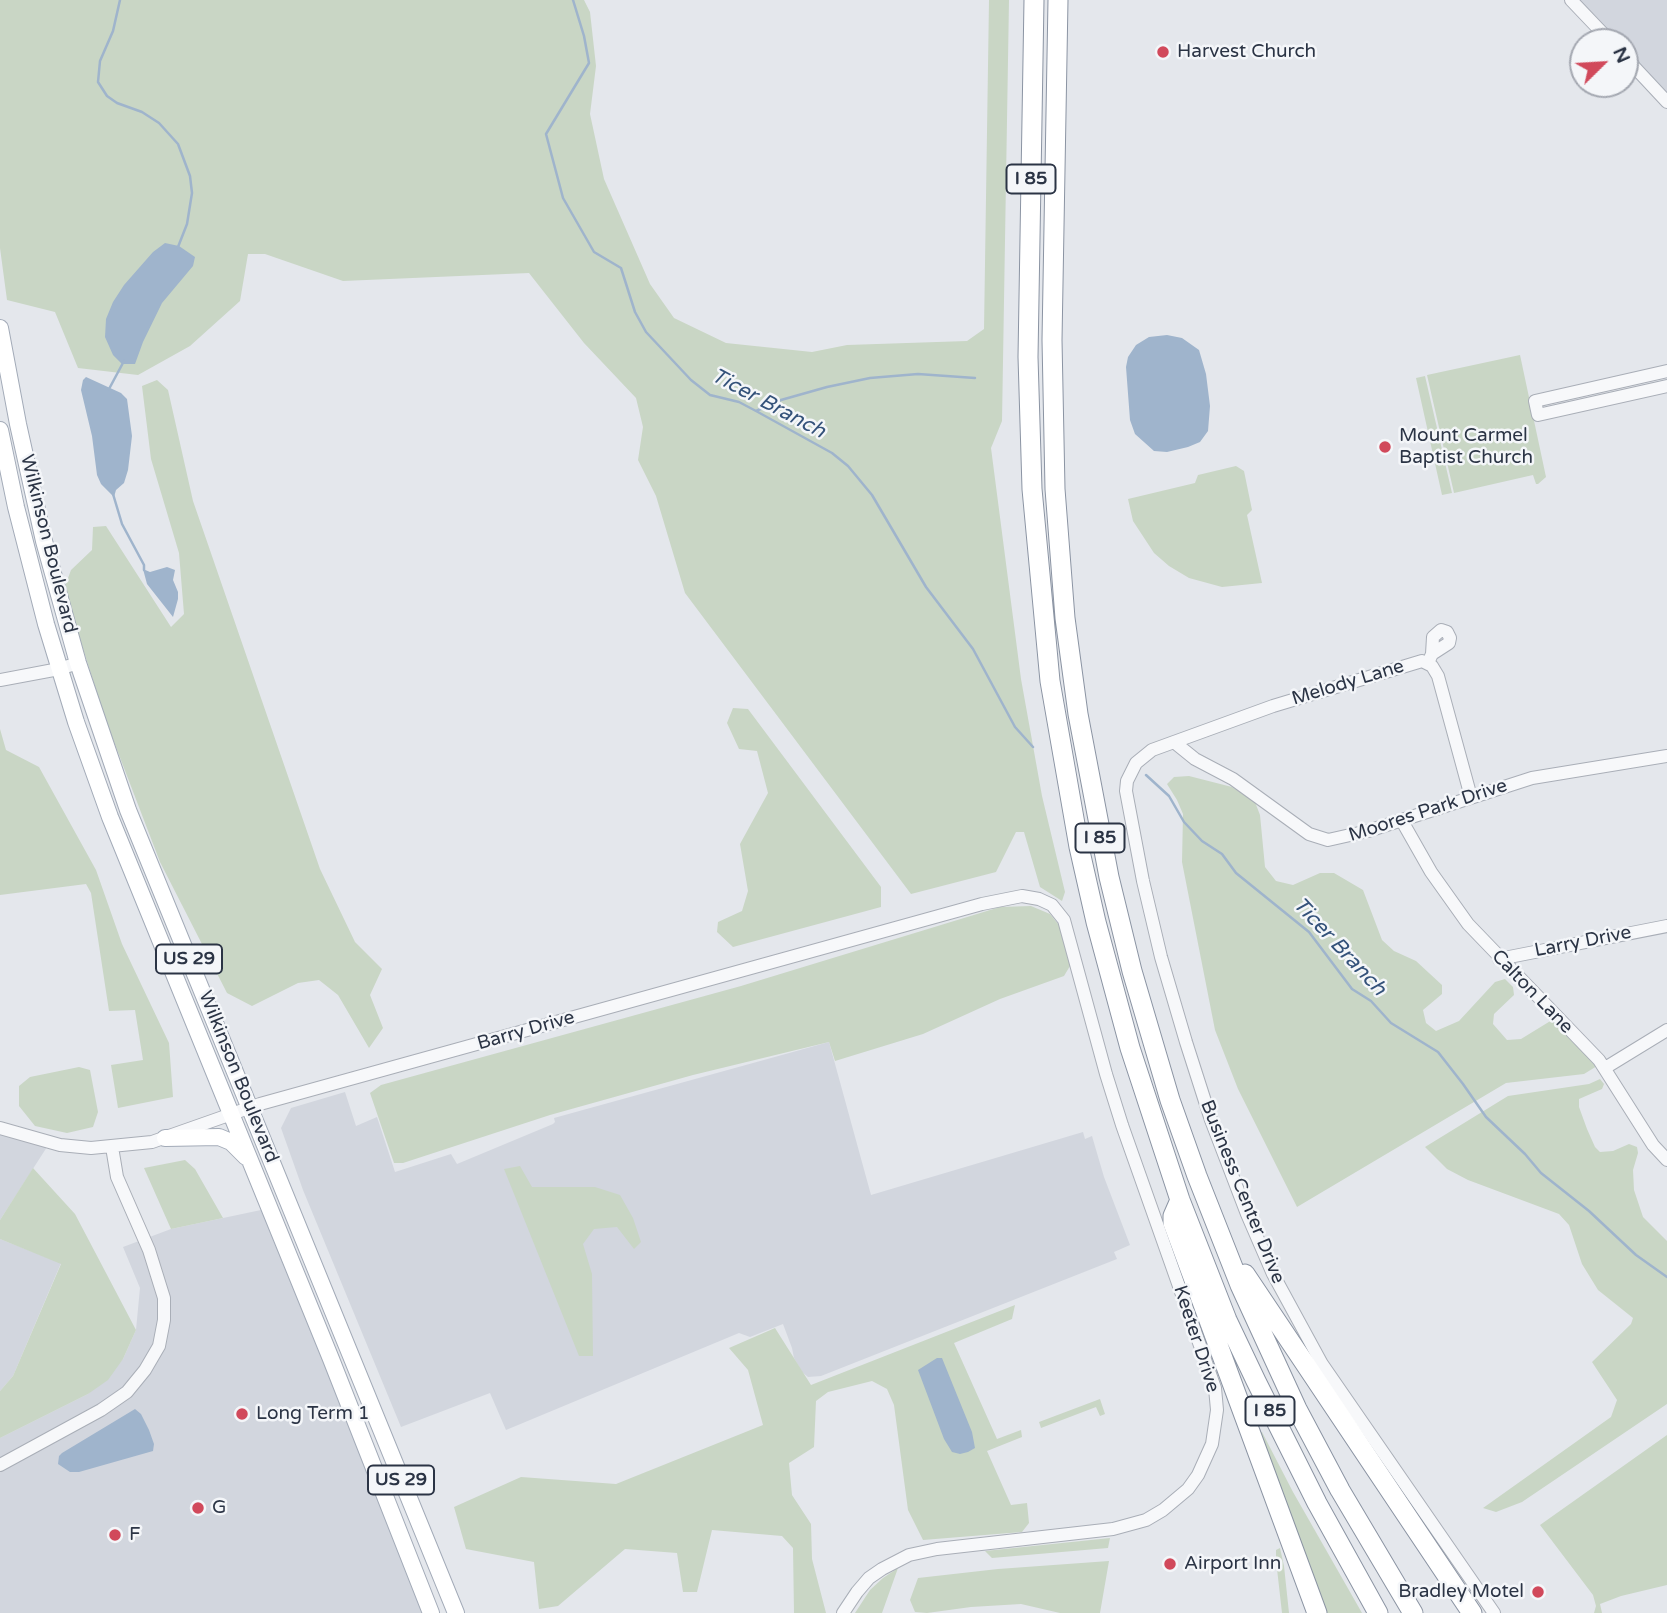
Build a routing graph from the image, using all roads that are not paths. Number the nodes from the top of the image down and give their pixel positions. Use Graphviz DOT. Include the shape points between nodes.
graph roads {
  1 [pos="1034,0"];
  2 [pos="1058,0"];
  3 [pos="1572,0"];
  4 [pos="1598,28"];
  5 [pos="1639,72"];
  6 [pos="1667,102"];
  7 [pos="0,328"];
  8 [pos="2,348"];
  9 [pos="1667,371"];
  10 [pos="1667,386"];
  11 [pos="0,429"];
  12 [pos="78,663"];
  13 [pos="60,669"];
  14 [pos="0,680"];
  15 [pos="1174,742"];
  16 [pos="1667,756"];
  17 [pos="1471,797"];
  18 [pos="1402,821"];
  19 [pos="1052,905"];
  20 [pos="1667,926"];
  21 [pos="1499,959"];
  22 [pos="1667,1030"];
  23 [pos="1605,1068"];
  24 [pos="251,1107"];
  25 [pos="231,1114"];
  26 [pos="0,1128"];
  27 [pos="165,1138"];
  28 [pos="112,1147"];
  29 [pos="1667,1160"];
  30 [pos="251,1163"];
  31 [pos="1180,1200"];
  32 [pos="1220,1237"];
  33 [pos="371,1459"];
  34 [pos="0,1465"];
  35 [pos="431,1613"];
  36 [pos="444,1613"];
  37 [pos="456,1613"];
  38 [pos="843,1613"];
  39 [pos="1317,1613"];
  40 [pos="1378,1613"];
  41 [pos="1413,1613"];
  42 [pos="1472,1613"];
  43 [pos="1494,1613"];
  1 -- 31 [label="highway, I 85" via="1029,421 1050,681 1099,935"];
  2 -- 32 [label="highway, I 85" via="1053,424 1070,654 1098,829 1132,971 1170,1100"];
  3 -- 4 [label="street"];
  5 -- 6 [label="street"];
  7 -- 8 [label="main road, Wilkinson Boulevard / US 29"];
  8 -- 12 [label="main road, Wilkinson Boulevard / US 29" via="44,541"];
  9 -- 10 [label="street" via="1535,401 1538,415"];
  11 -- 13 [label="main road, Wilkinson Boulevard / US 29"];
  12 -- 13 [label="street"];
  12 -- 24 [label="main road, Wilkinson Boulevard / US 29" via="128,810"];
  13 -- 14 [label="street"];
  13 -- 25 [label="main road, Wilkinson Boulevard / US 29" via="111,821"];
  15 -- 17 [label="street, Melody Lane" via="1430,658"];
  15 -- 18 [label="street, Moores Park Drive" via="1316,837 1339,839"];
  15 -- 43 [label="street, Business Center Drive" via="1136,762 1127,781 1126,802 1161,957 1211,1120 1273,1274 1322,1364"];
  16 -- 17 [label="street, Moores Park Drive" via="1532,778"];
  17 -- 18 [label="street, Moores Park Drive"];
  18 -- 21 [label="street, Calton Lane" via="1445,894"];
  19 -- 24 [label="street, Barry Drive" via="1022,896 982,904"];
  19 -- 38 [label="street, Keeter Drive" via="1064,920 1110,1086 1215,1388 1212,1444 1188,1489 1146,1520 1113,1529 909,1556 869,1578"];
  20 -- 21 [label="street, Larry Drive"];
  21 -- 23 [label="street, Calton Lane"];
  22 -- 23 [label="street"];
  23 -- 29 [label="street, Calton Lane"];
  24 -- 25 [label="street, Barry Drive"];
  24 -- 37 [label="main road, Wilkinson Boulevard / US 29"];
  25 -- 27 [label="street, Barry Drive"];
  25 -- 30 [label="main road, Wilkinson Boulevard / US 29"];
  26 -- 28 [label="street, Barry Drive" via="60,1145"];
  27 -- 28 [label="street, Barry Drive"];
  27 -- 30 [label="main road" via="219,1137 240,1149"];
  28 -- 34 [label="street" via="117,1177 164,1298 159,1346 127,1392"];
  30 -- 33 [label="main road, Wilkinson Boulevard / US 29"];
  31 -- 39 [label="highway" via="1173,1223"];
  31 -- 40 [label="highway, I 85" via="1256,1381"];
  32 -- 41 [label="highway, I 85" via="1297,1409"];
  32 -- 42 [label="highway"];
  33 -- 35 [label="main road, Wilkinson Boulevard / US 29"];
  33 -- 36 [label="main road" via="388,1475"];
}
